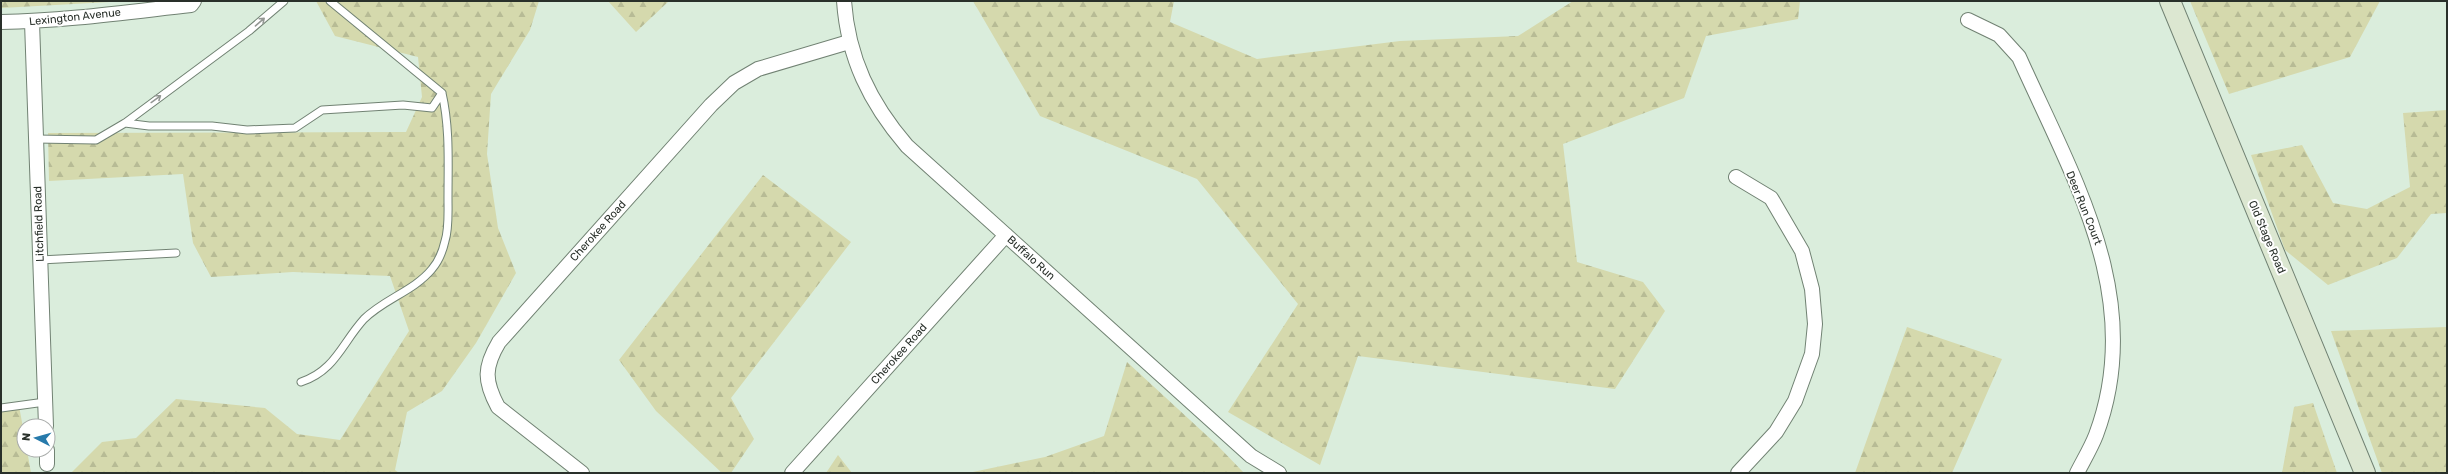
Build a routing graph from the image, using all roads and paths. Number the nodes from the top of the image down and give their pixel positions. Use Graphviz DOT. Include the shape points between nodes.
graph roads {
  1 [pos="194,1"];
  2 [pos="284,1"];
  3 [pos="330,1"];
  4 [pos="844,1"];
  5 [pos="2170,1"];
  6 [pos="148,5"];
  7 [pos="1968,20"];
  8 [pos="1,22"];
  9 [pos="32,22"];
  10 [pos="849,42"];
  11 [pos="442,93"];
  12 [pos="125,123"];
  13 [pos="36,139"];
  14 [pos="1736,177"];
  15 [pos="1006,235"];
  16 [pos="176,253"];
  17 [pos="40,260"];
  18 [pos="301,382"];
  19 [pos="45,402"];
  20 [pos="1,408"];
  21 [pos="46,418"];
  22 [pos="47,458"];
  23 [pos="48,469"];
  24 [pos="582,473"];
  25 [pos="792,473"];
  26 [pos="1279,473"];
  27 [pos="1738,473"];
  28 [pos="2077,473"];
  29 [pos="2365,473"];
  1 -- 6 [label="street, Lexington Avenue" via="191,5"];
  12 -- 2 [label="lane, one-way" via="249,31"];
  3 -- 11 [label="lane"];
  4 -- 10 [label="street, Buffalo Run"];
  5 -- 29 [label="main road, Old Stage Road"];
  6 -- 9 [label="street, Lexington Avenue"];
  7 -- 28 [label="street, Deer Run Court" via="1999,35 2019,57 2093,223 2106,271 2112,309 2111,373 2096,435"];
  8 -- 9 [label="street, Lexington Avenue"];
  9 -- 13 [label="street, Litchfield Road"];
  10 -- 15 [label="street, Buffalo Run" via="865,86 889,125 907,146"];
  10 -- 24 [label="street, Cherokee Road" via="758,69 734,82 499,342 488,366 490,393 498,407"];
  11 -- 12 [label="lane" via="432,108 403,105 322,110 295,128 247,130"];
  11 -- 18 [label="lane" via="448,131 448,215 446,240 440,255 433,268 414,286 370,314 330,366 317,377"];
  12 -- 13 [label="lane" via="96,140"];
  13 -- 17 [label="street, Litchfield Road"];
  14 -- 27 [label="street" via="1771,198 1802,251 1812,289 1815,324 1812,354 1796,401 1776,432"];
  15 -- 25 [label="street, Cherokee Road"];
  15 -- 26 [label="street, Buffalo Run" via="1251,456"];
  16 -- 17 [label="lane"];
  17 -- 19 [label="street, Litchfield Road"];
  19 -- 20 [label="lane"];
  19 -- 21 [label="street, Litchfield Road"];
  22 -- 23 [label="street"];
}
